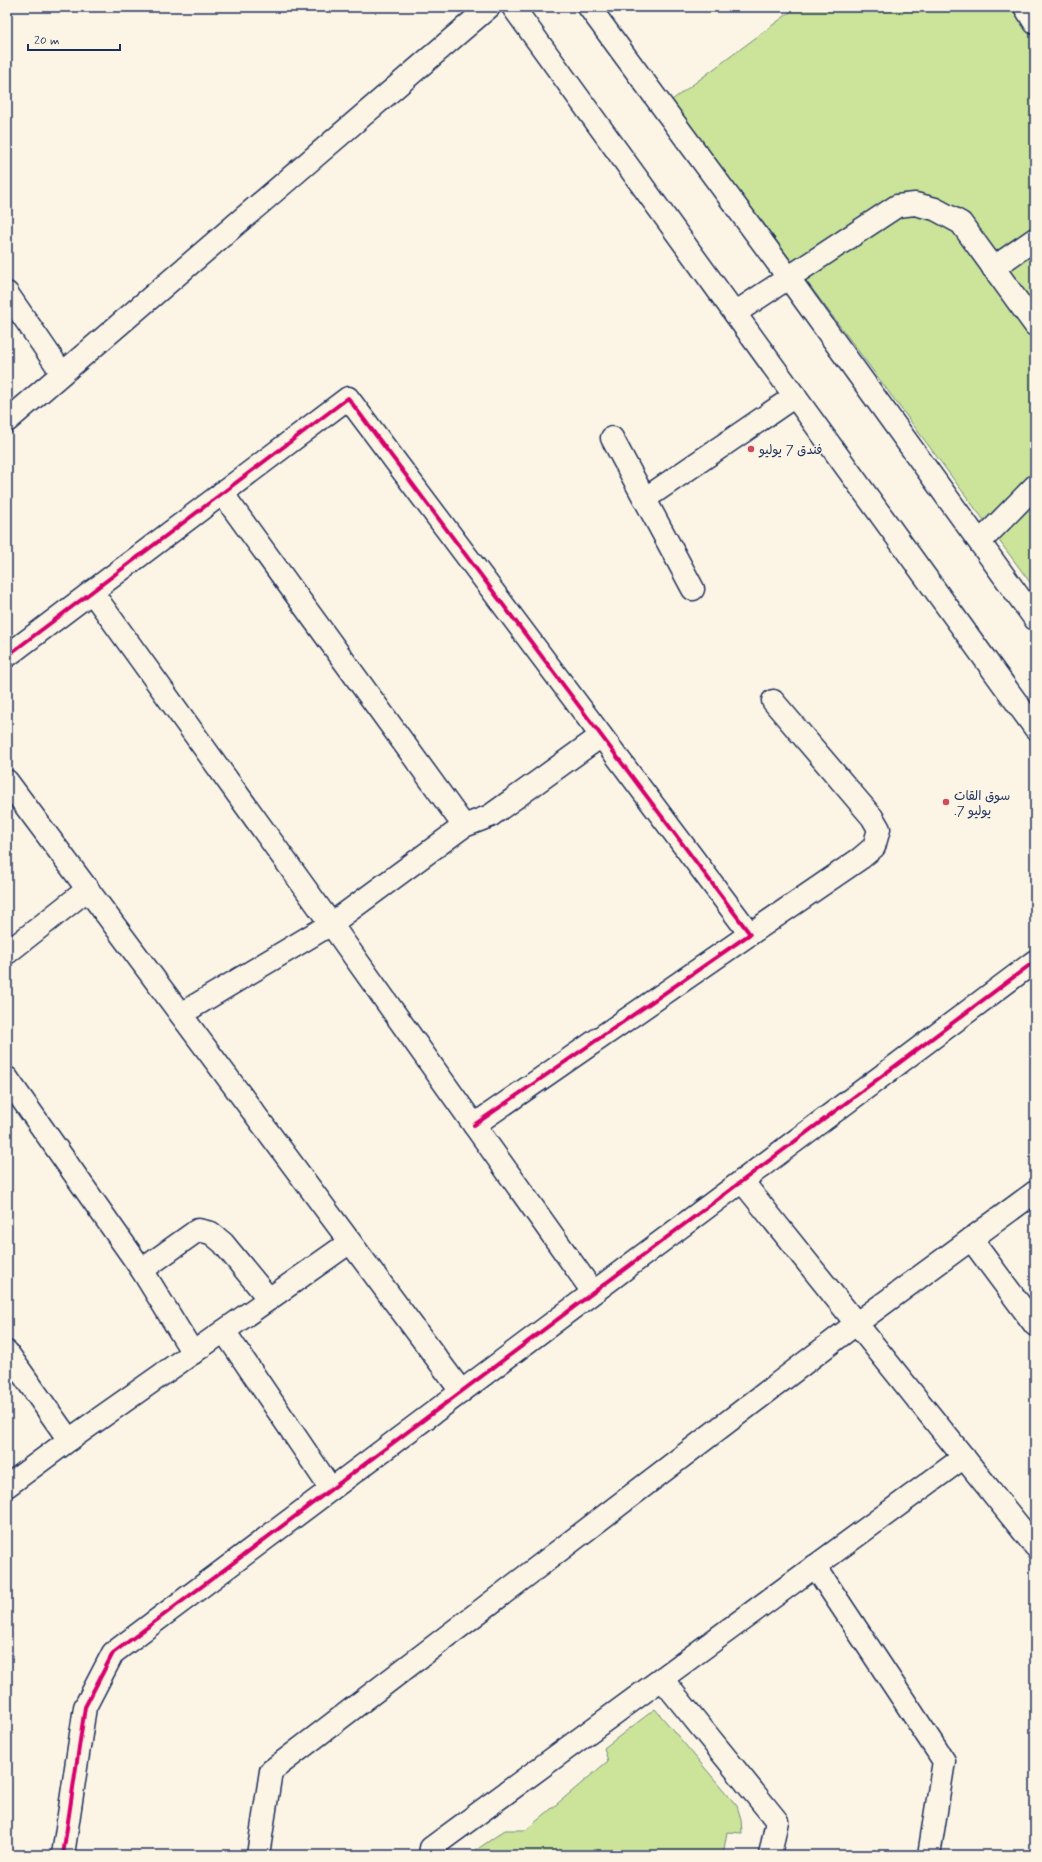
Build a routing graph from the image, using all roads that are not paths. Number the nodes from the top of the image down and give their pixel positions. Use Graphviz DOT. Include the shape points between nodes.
graph roads {
  1 [pos="489,7"];
  2 [pos="513,7"];
  3 [pos="589,7"];
  4 [pos="1025,7"];
  5 [pos="1035,23"];
  6 [pos="1035,239"];
  7 [pos="993,268"];
  8 [pos="788,277"];
  9 [pos="7,293"];
  10 [pos="735,313"];
  11 [pos="1035,325"];
  12 [pos="62,373"];
  13 [pos="794,396"];
  14 [pos="7,421"];
  15 [pos="612,438"];
  16 [pos="1035,486"];
  17 [pos="222,493"];
  18 [pos="646,498"];
  19 [pos="980,542"];
  20 [pos="693,589"];
  21 [pos="92,592"];
  22 [pos="1035,619"];
  23 [pos="7,656"];
  24 [pos="773,701"];
  25 [pos="1035,728"];
  26 [pos="601,736"];
  27 [pos="7,781"];
  28 [pos="464,826"];
  29 [pos="88,889"];
  30 [pos="331,924"];
  31 [pos="750,934"];
  32 [pos="7,953"];
  33 [pos="1035,961"];
  34 [pos="181,1014"];
  35 [pos="7,1078"];
  36 [pos="474,1125"];
  37 [pos="742,1180"];
  38 [pos="1035,1192"];
  39 [pos="971,1239"];
  40 [pos="350,1242"];
  41 [pos="142,1270"];
  42 [pos="593,1292"];
  43 [pos="269,1299"];
  44 [pos="857,1323"];
  45 [pos="1035,1325"];
  46 [pos="224,1331"];
  47 [pos="7,1352"];
  48 [pos="193,1353"];
  49 [pos="462,1391"];
  50 [pos="69,1440"];
  51 [pos="964,1457"];
  52 [pos="7,1486"];
  53 [pos="331,1489"];
  54 [pos="1035,1546"];
  55 [pos="815,1566"];
  56 [pos="662,1679"];
  57 [pos="63,1855"];
  58 [pos="258,1855"];
  59 [pos="430,1855"];
  60 [pos="770,1855"];
  61 [pos="929,1855"];
  1 -- 12 [label="street"];
  2 -- 10 [label="street"];
  3 -- 8 [label="street"];
  4 -- 5 [label="street"];
  6 -- 7 [label="street"];
  7 -- 8 [label="street" via="961,223 935,209 915,204 896,206"];
  7 -- 11 [label="street"];
  8 -- 10 [label="street"];
  8 -- 19 [label="street"];
  9 -- 12 [label="street"];
  10 -- 13 [label="street"];
  12 -- 14 [label="street"];
  13 -- 18 [label="street"];
  13 -- 25 [label="street"];
  15 -- 18 [label="street"];
  16 -- 19 [label="street"];
  17 -- 21 [label="street"];
  17 -- 26 [label="street" via="348,398"];
  17 -- 28 [label="street"];
  18 -- 20 [label="street"];
  19 -- 22 [label="street"];
  21 -- 23 [label="street"];
  21 -- 30 [label="street"];
  24 -- 31 [label="street" via="872,817 878,829 874,847 861,858"];
  26 -- 28 [label="street" via="490,816"];
  26 -- 31 [label="street"];
  27 -- 29 [label="street"];
  28 -- 30 [label="street"];
  29 -- 32 [label="street"];
  29 -- 34 [label="street"];
  30 -- 34 [label="street"];
  30 -- 36 [label="street"];
  31 -- 36 [label="street"];
  33 -- 37 [label="street"];
  34 -- 40 [label="street"];
  35 -- 41 [label="street"];
  36 -- 42 [label="street"];
  37 -- 42 [label="street"];
  37 -- 44 [label="street"];
  38 -- 39 [label="street"];
  39 -- 44 [label="street"];
  39 -- 45 [label="street"];
  40 -- 43 [label="street"];
  40 -- 49 [label="street"];
  41 -- 43 [label="street" via="198,1230 211,1233 223,1243"];
  41 -- 48 [label="street"];
  42 -- 49 [label="street"];
  43 -- 46 [label="street"];
  44 -- 51 [label="street"];
  44 -- 58 [label="street" via="271,1771"];
  46 -- 48 [label="street"];
  46 -- 53 [label="street"];
  47 -- 50 [label="street"];
  48 -- 50 [label="street"];
  49 -- 53 [label="street"];
  50 -- 52 [label="street"];
  51 -- 54 [label="street"];
  51 -- 55 [label="street"];
  53 -- 57 [label="street" via="113,1653 85,1707"];
  55 -- 56 [label="street"];
  55 -- 61 [label="street" via="944,1761"];
  56 -- 59 [label="street" via="431,1848"];
  56 -- 60 [label="street" via="777,1821"];
}
